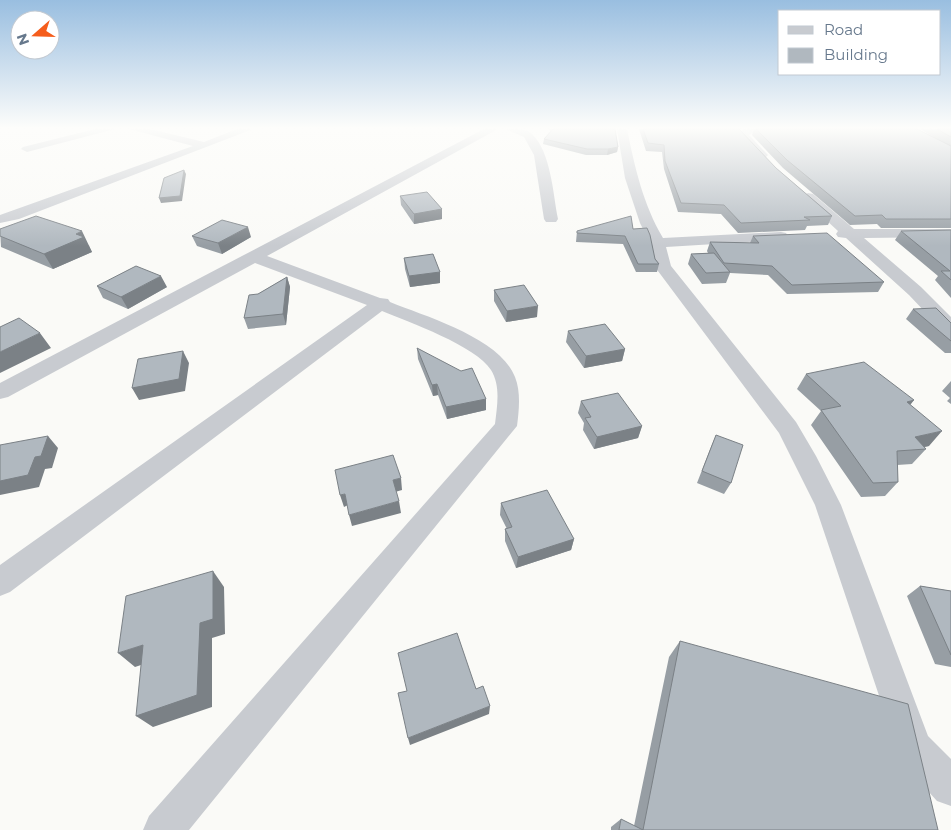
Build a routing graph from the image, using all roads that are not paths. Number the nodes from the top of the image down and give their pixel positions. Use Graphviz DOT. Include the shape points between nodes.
graph roads {
  1 [pos="144,168"];
  2 [pos="422,168"];
  3 [pos="542,168"];
  4 [pos="629,168"];
  5 [pos="800,190"];
  6 [pos="0,219"];
  7 [pos="552,219"];
  8 [pos="951,233"];
  9 [pos="826,234"];
  10 [pos="851,234"];
  11 [pos="791,236"];
  12 [pos="658,243"];
  13 [pos="254,257"];
  14 [pos="382,303"];
  15 [pos="951,328"];
  16 [pos="0,392"];
  17 [pos="0,582"];
  18 [pos="951,787"];
  19 [pos="163,830"];
  1 -- 6 [label="street"];
  2 -- 13 [label="street"];
  3 -- 7 [label="street"];
  4 -- 12 [label="street" via="647,223"];
  5 -- 10 [label="street"];
  8 -- 10 [label="street"];
  9 -- 10 [label="street"];
  10 -- 15 [label="street"];
  11 -- 12 [label="street"];
  12 -- 18 [label="street" via="663,267 788,428 807,462 828,505 914,748"];
  13 -- 14 [label="street"];
  13 -- 16 [label="street"];
  14 -- 17 [label="street"];
  14 -- 19 [label="street" via="474,345 495,360 510,397 506,426"];
}
